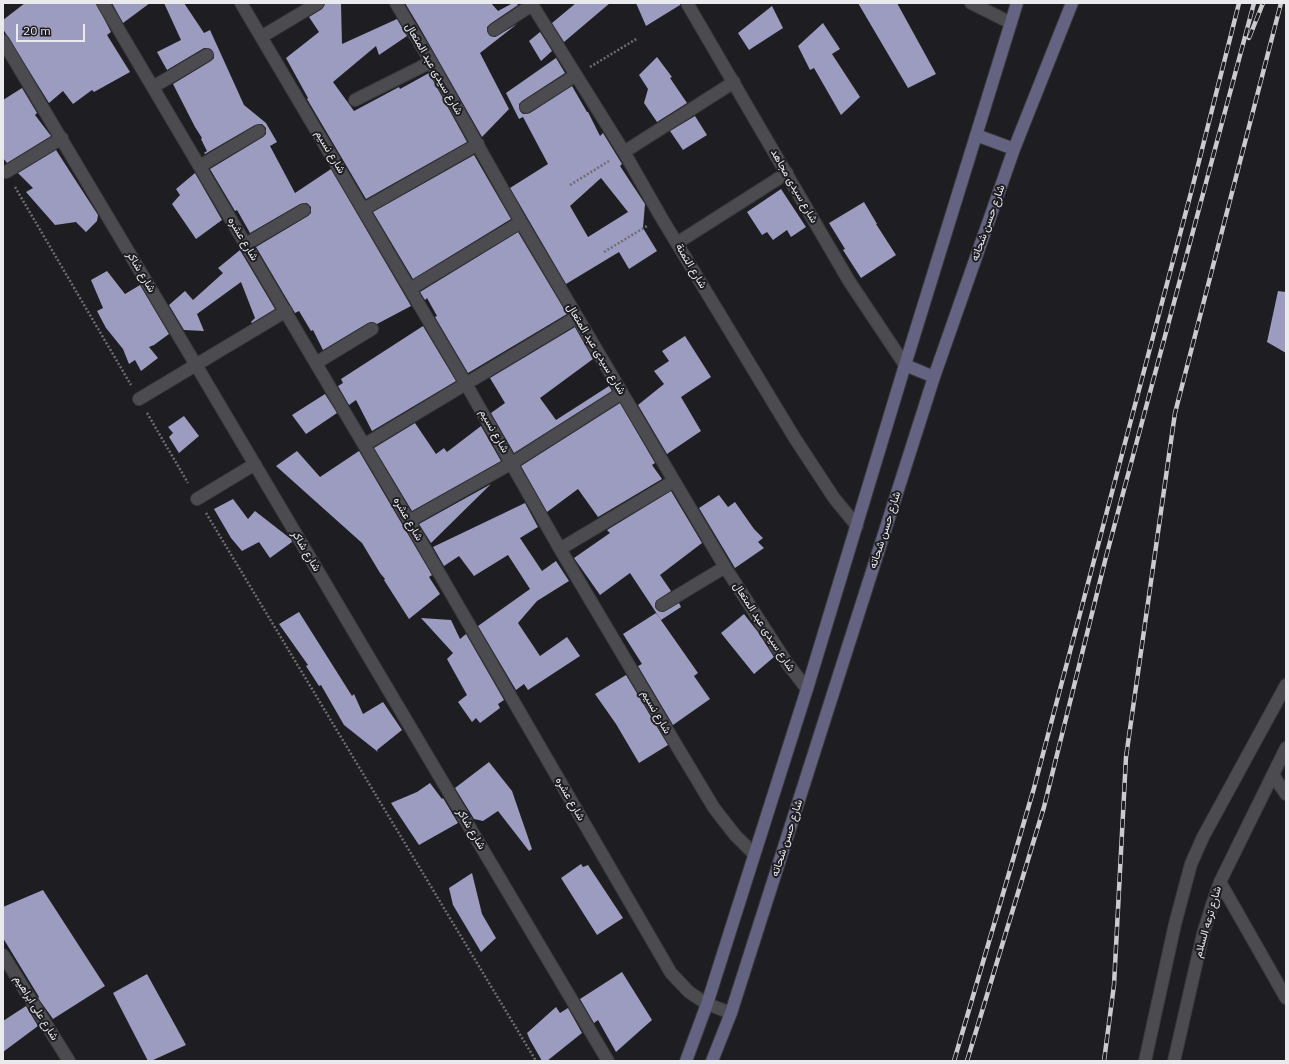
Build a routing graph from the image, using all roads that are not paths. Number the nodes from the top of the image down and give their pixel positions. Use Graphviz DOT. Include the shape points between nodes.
graph roads {
  1 [pos="118,3"];
  2 [pos="241,3"];
  3 [pos="318,3"];
  4 [pos="396,3"];
  5 [pos="687,3"];
  6 [pos="971,3"];
  7 [pos="1017,3"];
  8 [pos="1072,3"];
  9 [pos="531,4"];
  10 [pos="105,6"];
  11 [pos="1011,23"];
  12 [pos="494,30"];
  13 [pos="261,37"];
  14 [pos="3,41"];
  15 [pos="207,55"];
  16 [pos="431,62"];
  17 [pos="576,76"];
  18 [pos="734,82"];
  19 [pos="153,87"];
  20 [pos="355,100"];
  21 [pos="526,106"];
  22 [pos="259,131"];
  23 [pos="976,135"];
  24 [pos="62,138"];
  25 [pos="478,144"];
  26 [pos="1014,149"];
  27 [pos="624,152"];
  28 [pos="200,166"];
  29 [pos="6,172"];
  30 [pos="786,173"];
  31 [pos="364,209"];
  32 [pos="304,210"];
  33 [pos="521,222"];
  34 [pos="677,243"];
  35 [pos="246,244"];
  36 [pos="410,289"];
  37 [pos="286,311"];
  38 [pos="577,317"];
  39 [pos="372,329"];
  40 [pos="316,363"];
  41 [pos="196,365"];
  42 [pos="905,366"];
  43 [pos="934,377"];
  44 [pos="466,384"];
  45 [pos="622,393"];
  46 [pos="139,399"];
  47 [pos="364,445"];
  48 [pos="512,463"];
  49 [pos="255,464"];
  50 [pos="674,481"];
  51 [pos="198,499"];
  52 [pos="409,521"];
  53 [pos="857,526"];
  54 [pos="560,548"];
  55 [pos="725,567"];
  56 [pos="662,605"];
  57 [pos="1286,685"];
  58 [pos="807,689"];
  59 [pos="1286,748"];
  60 [pos="1273,775"];
  61 [pos="1286,794"];
  62 [pos="754,854"];
  63 [pos="1220,882"];
  64 [pos="3,954"];
  65 [pos="1286,998"];
  66 [pos="707,1004"];
  67 [pos="731,1013"];
  68 [pos="69,1061"];
  69 [pos="608,1061"];
  70 [pos="686,1061"];
  71 [pos="712,1061"];
  72 [pos="1145,1061"];
  73 [pos="1174,1061"];
  1 -- 10 [label="street"];
  2 -- 13 [label="street, شارع نسيم"];
  3 -- 13 [label="street"];
  4 -- 16 [label="street, شارع سيدى عبد المتعال"];
  5 -- 18 [label="street, شارع سيدى مجاهد"];
  6 -- 11 [label="street"];
  7 -- 11 [label="main road"];
  8 -- 26 [label="main road, شارع حسن شحاته"];
  9 -- 12 [label="street"];
  9 -- 17 [label="street, شارع التمنة"];
  10 -- 19 [label="street, شارع عشره"];
  11 -- 23 [label="main road"];
  13 -- 31 [label="street, شارع نسيم"];
  14 -- 24 [label="street, شارع شاكر"];
  15 -- 19 [label="street"];
  16 -- 20 [label="street"];
  16 -- 25 [label="street, شارع سيدى عبد المتعال"];
  17 -- 21 [label="street"];
  17 -- 27 [label="street, شارع التمنة"];
  18 -- 27 [label="street"];
  18 -- 30 [label="street, شارع سيدى مجاهد"];
  19 -- 28 [label="street, شارع عشره"];
  22 -- 28 [label="street"];
  23 -- 26 [label="main road"];
  23 -- 42 [label="main road"];
  24 -- 29 [label="street"];
  24 -- 41 [label="street, شارع شاكر"];
  25 -- 31 [label="street"];
  25 -- 33 [label="street, شارع سيدى عبد المتعال"];
  26 -- 43 [label="main road, شارع حسن شحاته"];
  27 -- 34 [label="street, شارع التمنة"];
  28 -- 35 [label="street, شارع عشره"];
  30 -- 34 [label="street"];
  30 -- 42 [label="street, شارع سيدى مجاهد" via="849,281"];
  31 -- 36 [label="street, شارع نسيم"];
  32 -- 35 [label="street"];
  33 -- 36 [label="street"];
  33 -- 38 [label="street, شارع سيدى عبد المتعال"];
  34 -- 53 [label="street, شارع التمنة" via="794,437 834,498"];
  35 -- 37 [label="street, شارع عشره"];
  36 -- 44 [label="street, شارع نسيم"];
  37 -- 40 [label="street, شارع عشره"];
  37 -- 41 [label="street"];
  38 -- 44 [label="street"];
  38 -- 45 [label="street, شارع سيدى عبد المتعال"];
  39 -- 40 [label="street"];
  40 -- 47 [label="street, شارع عشره"];
  41 -- 46 [label="street"];
  41 -- 49 [label="street, شارع شاكر"];
  42 -- 43 [label="main road"];
  42 -- 53 [label="main road"];
  43 -- 67 [label="main road, شارع حسن شحاته"];
  44 -- 47 [label="street"];
  44 -- 48 [label="street, شارع نسيم"];
  45 -- 48 [label="street"];
  45 -- 50 [label="street, شارع سيدى عبد المتعال"];
  47 -- 52 [label="street, شارع عشره"];
  48 -- 52 [label="street"];
  48 -- 54 [label="street, شارع نسيم"];
  49 -- 51 [label="street"];
  49 -- 69 [label="street, شارع شاكر"];
  50 -- 54 [label="street"];
  50 -- 55 [label="street, شارع سيدى عبد المتعال"];
  52 -- 66 [label="street, شارع عشره" via="671,973 689,992"];
  53 -- 58 [label="main road"];
  54 -- 62 [label="street, شارع نسيم" via="714,808"];
  55 -- 56 [label="street"];
  55 -- 58 [label="street, شارع سيدى عبد المتعال" via="787,663"];
  57 -- 72 [label="street" via="1203,837 1191,864"];
  58 -- 62 [label="main road"];
  59 -- 60 [label="street, شارع ترعه السلام"];
  60 -- 61 [label="street"];
  60 -- 63 [label="street, شارع ترعه السلام"];
  62 -- 66 [label="main road"];
  63 -- 65 [label="street"];
  63 -- 73 [label="street, شارع ترعه السلام" via="1203,934"];
  64 -- 68 [label="street, شارع على ابراهيم"];
  66 -- 67 [label="street, شارع عشره"];
  66 -- 70 [label="main road"];
  67 -- 71 [label="main road, شارع حسن شحاته"];
}
